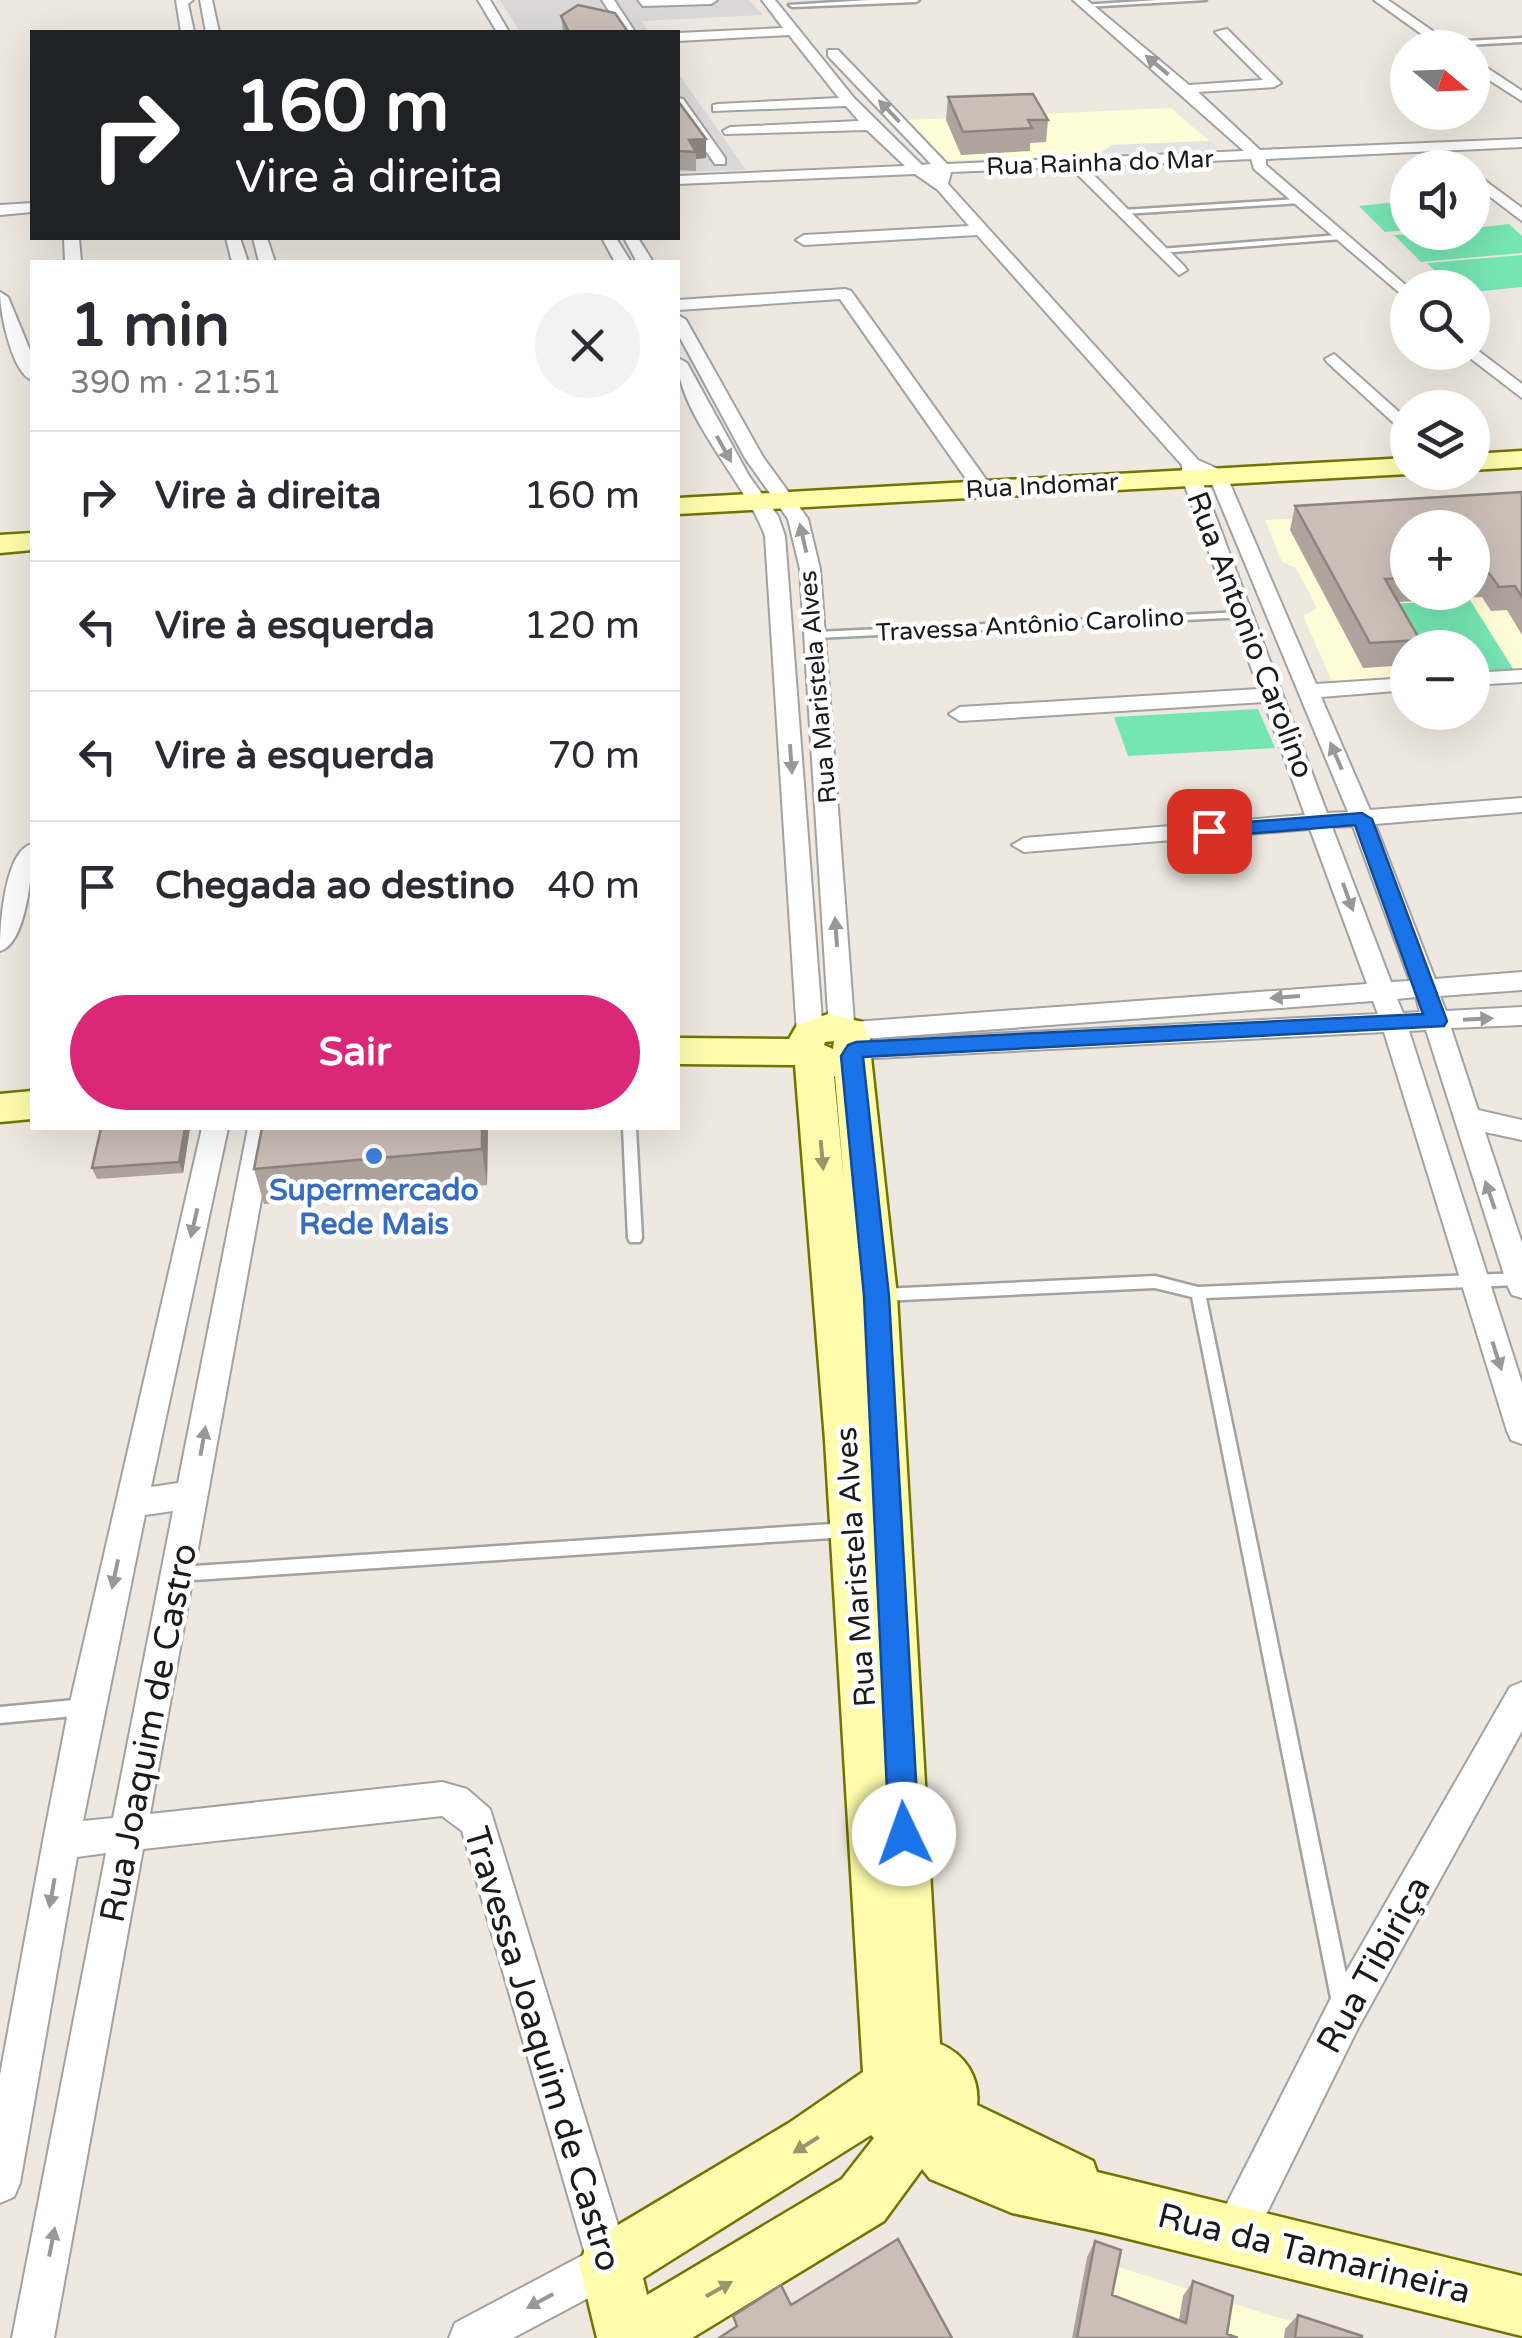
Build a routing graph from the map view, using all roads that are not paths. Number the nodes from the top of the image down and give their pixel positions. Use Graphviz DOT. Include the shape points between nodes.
graph roads {
  1 [pos="186,0"];
  2 [pos="206,0"];
  3 [pos="484,0"];
  4 [pos="608,0"];
  5 [pos="711,0"];
  6 [pos="768,0"];
  7 [pos="916,0"];
  8 [pos="1059,0"];
  9 [pos="1203,0"];
  10 [pos="643,2"];
  11 [pos="1082,2"];
  12 [pos="790,3"];
  13 [pos="1374,5"];
  14 [pos="188,30"];
  15 [pos="213,30"];
  16 [pos="502,30"];
  17 [pos="628,30"];
  18 [pos="1404,30"];
  19 [pos="1420,30"];
  20 [pos="794,31"];
  21 [pos="1222,32"];
  22 [pos="818,36"];
  23 [pos="680,38"];
  24 [pos="1522,40"];
  25 [pos="1490,43"];
  26 [pos="809,49"];
  27 [pos="1490,75"];
  28 [pos="1186,89"];
  29 [pos="1490,93"];
  30 [pos="1522,97"];
  31 [pos="853,102"];
  32 [pos="680,105"];
  33 [pos="718,108"];
  34 [pos="1522,115"];
  35 [pos="874,125"];
  36 [pos="730,131"];
  37 [pos="1522,144"];
  38 [pos="1438,147"];
  39 [pos="1442,150"];
  40 [pos="1240,157"];
  41 [pos="720,161"];
  42 [pos="1258,161"];
  43 [pos="1075,164"];
  44 [pos="916,170"];
  45 [pos="944,178"];
  46 [pos="680,180"];
  47 [pos="1490,190"];
  48 [pos="1298,201"];
  49 [pos="30,208"];
  50 [pos="0,210"];
  51 [pos="1123,212"];
  52 [pos="1522,216"];
  53 [pos="30,220"];
  54 [pos="0,222"];
  55 [pos="980,230"];
  56 [pos="1340,236"];
  57 [pos="804,240"];
  58 [pos="1160,250"];
  59 [pos="1180,270"];
  60 [pos="1390,279"];
  61 [pos="0,297"];
  62 [pos="680,305"];
  63 [pos="680,324"];
  64 [pos="1334,358"];
  65 [pos="1490,366"];
  66 [pos="680,367"];
  67 [pos="30,370"];
  68 [pos="1522,393"];
  69 [pos="1390,414"];
  70 [pos="1522,460"];
  71 [pos="1490,461"];
  72 [pos="1390,467"];
  73 [pos="1200,473"];
  74 [pos="983,489"];
  75 [pos="785,500"];
  76 [pos="757,502"];
  77 [pos="680,506"];
  78 [pos="30,542"];
  79 [pos="0,544"];
  80 [pos="1266,583"];
  81 [pos="1232,586"];
  82 [pos="1243,616"];
  83 [pos="817,635"];
  84 [pos="1522,676"];
  85 [pos="1490,679"];
  86 [pos="1390,685"];
  87 [pos="1309,691"];
  88 [pos="1273,695"];
  89 [pos="960,714"];
  90 [pos="1522,805"];
  91 [pos="1362,819"];
  92 [pos="1320,822"];
  93 [pos="1024,845"];
  94 [pos="30,856"];
  95 [pos="0,943"];
  96 [pos="1522,981"];
  97 [pos="1425,987"];
  98 [pos="1382,989"];
  99 [pos="1522,1016"];
  100 [pos="1436,1021"];
  101 [pos="1394,1024"];
  102 [pos="829,1044"];
  103 [pos="680,1051"];
  104 [pos="30,1105"];
  105 [pos="0,1108"];
  106 [pos="1464,1117"];
  107 [pos="216,1130"];
  108 [pos="261,1130"];
  109 [pos="629,1130"];
  110 [pos="1522,1130"];
  111 [pos="635,1238"];
  112 [pos="1473,1281"];
  113 [pos="1520,1283"];
  114 [pos="1198,1293"];
  115 [pos="876,1296"];
  116 [pos="1522,1431"];
  117 [pos="194,1495"];
  118 [pos="130,1502"];
  119 [pos="854,1530"];
  120 [pos="179,1574"];
  121 [pos="1522,1698"];
  122 [pos="86,1707"];
  123 [pos="0,1714"];
  124 [pos="131,1835"];
  125 [pos="62,1841"];
  126 [pos="1344,2014"];
  127 [pos="913,2101"];
  128 [pos="0,2183"];
  129 [pos="1234,2236"];
  130 [pos="609,2264"];
  131 [pos="1522,2306"];
  132 [pos="34,2338"];
  133 [pos="470,2338"];
  134 [pos="631,2338"];
  1 -- 14 [label="street"];
  2 -- 15 [label="street"];
  3 -- 16 [label="street"];
  4 -- 17 [label="street"];
  5 -- 10 [label="street"];
  6 -- 20 [label="street"];
  7 -- 12 [label="lane"];
  8 -- 40 [label="street"];
  9 -- 11 [label="lane"];
  28 -- 11 [label="street, one-way"];
  12 -- 22 [label="street, Rua Antonio Carolino"];
  13 -- 18 [label="street"];
  13 -- 19 [label="street"];
  20 -- 23 [label="street"];
  20 -- 26 [label="street"];
  21 -- 28 [label="street" via="1274,83"];
  22 -- 26 [label="street"];
  45 -- 22 [label="street, Rua Antonio Carolino, one-way"];
  24 -- 25 [label="lane"];
  26 -- 31 [label="street"];
  27 -- 30 [label="street"];
  28 -- 42 [label="street"];
  29 -- 34 [label="street"];
  31 -- 33 [label="street"];
  31 -- 35 [label="street"];
  32 -- 41 [label="street"];
  35 -- 36 [label="street"];
  35 -- 44 [label="street"];
  37 -- 38 [label="street, Rua Rainha do Mar"];
  38 -- 39 [label="street"];
  38 -- 42 [label="street, Rua Rainha do Mar"];
  40 -- 42 [label="street, Rua Rainha do Mar"];
  40 -- 43 [label="street, Rua Rainha do Mar"];
  42 -- 48 [label="street"];
  43 -- 45 [label="street, Rua Rainha do Mar"];
  43 -- 51 [label="street"];
  44 -- 45 [label="street, Rua Rainha do Mar"];
  44 -- 46 [label="street, Rua Rainha do Mar"];
  45 -- 55 [label="street, Rua Antonio Carolino"];
  47 -- 52 [label="street"];
  48 -- 51 [label="lane"];
  48 -- 56 [label="street"];
  49 -- 50 [label="street"];
  51 -- 58 [label="street"];
  53 -- 54 [label="street"];
  55 -- 57 [label="street"];
  55 -- 73 [label="street, Rua Antonio Carolino"];
  56 -- 58 [label="lane"];
  56 -- 60 [label="street"];
  58 -- 59 [label="street"];
  61 -- 67 [label="street"];
  62 -- 74 [label="street" via="846,294"];
  63 -- 75 [label="street, Rua Maristela Alves" via="754,458"];
  64 -- 69 [label="street"];
  65 -- 68 [label="street"];
  66 -- 76 [label="street, Rua Maristela Alves, one-way"];
  70 -- 71 [label="street"];
  72 -- 73 [label="street, Rua Indomar"];
  73 -- 74 [label="street, Rua Indomar"];
  73 -- 80 [label="street, Rua Antonio Carolino"];
  73 -- 81 [label="street, Rua Antonio Carolino"];
  74 -- 75 [label="street, Rua Indomar"];
  75 -- 76 [label="street, Rua Indomar"];
  83 -- 75 [label="street, Rua Maristela Alves, one-way" via="810,569 798,519"];
  76 -- 77 [label="street, Rua Indomar"];
  76 -- 102 [label="street, Rua Maristela Alves, one-way" via="774,536"];
  78 -- 79 [label="street"];
  80 -- 81 [label="street"];
  80 -- 87 [label="street, Rua Antonio Carolino"];
  81 -- 82 [label="street, Rua Antonio Carolino"];
  82 -- 83 [label="lane, Travessa Antônio Carolino"];
  82 -- 88 [label="street, Rua Antonio Carolino"];
  102 -- 83 [label="street, Rua Maristela Alves, one-way"];
  84 -- 85 [label="street"];
  86 -- 87 [label="street"];
  91 -- 87 [label="street, Rua Antonio Carolino, one-way"];
  88 -- 89 [label="street"];
  88 -- 92 [label="street, Rua Antonio Carolino"];
  90 -- 91 [label="street"];
  91 -- 92 [label="street"];
  91 -- 97 [label="street, Rua Antonio Carolino"];
  92 -- 93 [label="street"];
  92 -- 98 [label="street, Rua Antonio Carolino, one-way"];
  94 -- 95 [label="street"];
  96 -- 97 [label="street"];
  97 -- 98 [label="street"];
  97 -- 100 [label="street, Rua Antonio Carolino"];
  98 -- 101 [label="street, Rua Antonio Carolino"];
  98 -- 102 [label="street, one-way"];
  100 -- 99 [label="street, one-way"];
  100 -- 101 [label="street"];
  100 -- 106 [label="street, Rua Antonio Carolino"];
  101 -- 102 [label="street"];
  101 -- 112 [label="street, Rua Antonio Carolino"];
  102 -- 103 [label="street"];
  102 -- 115 [label="street, Rua Maristela Alves"];
  102 -- 119 [label="street, Rua Maristela Alves, one-way"];
  104 -- 105 [label="street"];
  106 -- 110 [label="street"];
  113 -- 106 [label="street, Rua Antonio Carolino, one-way"];
  107 -- 118 [label="street, Rua Joaquim de Castro, one-way"];
  117 -- 108 [label="street, Rua Joaquim de Castro, one-way"];
  109 -- 111 [label="lane"];
  112 -- 113 [label="lane"];
  112 -- 114 [label="lane"];
  112 -- 116 [label="street, Rua Antonio Carolino, one-way"];
  114 -- 115 [label="lane" via="1155,1282"];
  114 -- 126 [label="lane"];
  115 -- 127 [label="street, Rua Maristela Alves"];
  117 -- 118 [label="street"];
  117 -- 120 [label="street, Rua Joaquim de Castro"];
  118 -- 122 [label="street, Rua Joaquim de Castro, one-way"];
  119 -- 120 [label="lane"];
  119 -- 127 [label="street, Rua Maristela Alves"];
  120 -- 124 [label="street, Rua Joaquim de Castro"];
  121 -- 126 [label="street, Rua Tibiriça"];
  122 -- 123 [label="lane"];
  122 -- 125 [label="street, Rua Joaquim de Castro"];
  124 -- 125 [label="street, Travessa Joaquim de Castro"];
  124 -- 130 [label="street, Travessa Joaquim de Castro" via="442,1799 465,1809 484,1840"];
  132 -- 124 [label="street, Rua Joaquim de Castro, one-way"];
  125 -- 128 [label="street, Rua Joaquim de Castro, one-way"];
  126 -- 129 [label="street, Rua Tibiriça"];
  127 -- 129 [label="street, Rua da Tamarineira" via="952,2158 980,2172"];
  127 -- 130 [label="street, one-way" via="809,2143"];
  134 -- 127 [label="street, one-way" via="864,2200"];
  129 -- 131 [label="street, Rua da Tamarineira"];
  130 -- 133 [label="street, one-way"];
  130 -- 134 [label="street, Travessa Joaquim de Castro"];
}
